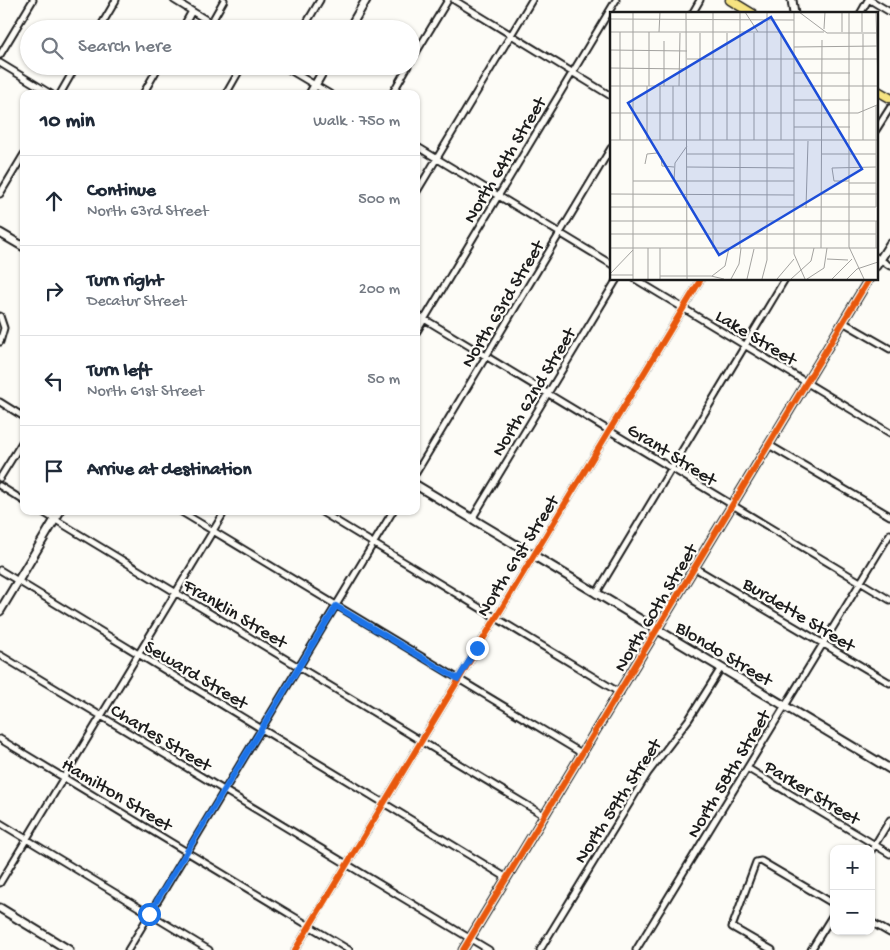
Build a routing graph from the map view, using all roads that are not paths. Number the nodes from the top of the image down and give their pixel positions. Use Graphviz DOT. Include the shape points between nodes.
graph roads {
  1 [pos="33,0"];
  2 [pos="116,0"];
  3 [pos="174,0"];
  4 [pos="224,0"];
  5 [pos="320,0"];
  6 [pos="448,0"];
  7 [pos="454,0"];
  8 [pos="532,0"];
  9 [pos="616,0"];
  10 [pos="700,0"];
  11 [pos="730,0"];
  12 [pos="869,0"];
  13 [pos="363,1"];
  14 [pos="192,11"];
  15 [pos="693,12"];
  16 [pos="750,12"];
  17 [pos="861,12"];
  18 [pos="890,12"];
  19 [pos="21,20"];
  20 [pos="104,20"];
  21 [pos="187,20"];
  22 [pos="206,20"];
  23 [pos="213,20"];
  24 [pos="308,20"];
  25 [pos="354,20"];
  26 [pos="20,21"];
  27 [pos="511,35"];
  28 [pos="420,46"];
  29 [pos="0,54"];
  30 [pos="0,63"];
  31 [pos="573,72"];
  32 [pos="71,75"];
  33 [pos="154,75"];
  34 [pos="237,75"];
  35 [pos="298,75"];
  36 [pos="321,75"];
  37 [pos="403,75"];
  38 [pos="315,85"];
  39 [pos="44,90"];
  40 [pos="62,90"];
  41 [pos="145,90"];
  42 [pos="228,90"];
  43 [pos="312,90"];
  44 [pos="323,90"];
  45 [pos="394,90"];
  46 [pos="878,91"];
  47 [pos="610,95"];
  48 [pos="890,98"];
  49 [pos="890,108"];
  50 [pos="878,127"];
  51 [pos="420,148"];
  52 [pos="610,150"];
  53 [pos="437,158"];
  54 [pos="20,161"];
  55 [pos="420,186"];
  56 [pos="0,194"];
  57 [pos="499,196"];
  58 [pos="0,233"];
  59 [pos="560,233"];
  60 [pos="890,244"];
  61 [pos="20,245"];
  62 [pos="878,261"];
  63 [pos="610,263"];
  64 [pos="890,266"];
  65 [pos="616,280"];
  66 [pos="637,280"];
  67 [pos="700,280"];
  68 [pos="784,280"];
  69 [pos="868,280"];
  70 [pos="683,308"];
  71 [pos="0,316"];
  72 [pos="420,316"];
  73 [pos="424,319"];
  74 [pos="843,322"];
  75 [pos="420,326"];
  76 [pos="0,342"];
  77 [pos="745,346"];
  78 [pos="890,349"];
  79 [pos="486,357"];
  80 [pos="806,383"];
  81 [pos="548,394"];
  82 [pos="0,402"];
  83 [pos="20,414"];
  84 [pos="609,431"];
  85 [pos="890,433"];
  86 [pos="769,445"];
  87 [pos="20,446"];
  88 [pos="420,466"];
  89 [pos="671,469"];
  90 [pos="0,478"];
  91 [pos="0,486"];
  92 [pos="420,487"];
  93 [pos="20,498"];
  94 [pos="732,506"];
  95 [pos="47,515"];
  96 [pos="58,515"];
  97 [pos="187,515"];
  98 [pos="222,515"];
  99 [pos="326,515"];
  100 [pos="391,515"];
  101 [pos="890,516"];
  102 [pos="472,519"];
  103 [pos="55,520"];
  104 [pos="213,531"];
  105 [pos="890,534"];
  106 [pos="373,544"];
  107 [pos="534,556"];
  108 [pos="695,568"];
  109 [pos="0,570"];
  110 [pos="18,581"];
  111 [pos="861,582"];
  112 [pos="175,593"];
  113 [pos="596,594"];
  114 [pos="890,600"];
  115 [pos="336,606"];
  116 [pos="0,611"];
  117 [pos="496,618"];
  118 [pos="657,631"];
  119 [pos="824,644"];
  120 [pos="138,654"];
  121 [pos="0,655"];
  122 [pos="299,667"];
  123 [pos="721,668"];
  124 [pos="458,679"];
  125 [pos="890,683"];
  126 [pos="620,693"];
  127 [pos="786,707"];
  128 [pos="101,716"];
  129 [pos="262,729"];
  130 [pos="0,739"];
  131 [pos="421,741"];
  132 [pos="583,754"];
  133 [pos="747,768"];
  134 [pos="890,769"];
  135 [pos="63,778"];
  136 [pos="224,790"];
  137 [pos="384,803"];
  138 [pos="545,816"];
  139 [pos="890,820"];
  140 [pos="0,823"];
  141 [pos="26,839"];
  142 [pos="875,845"];
  143 [pos="187,852"];
  144 [pos="890,854"];
  145 [pos="346,864"];
  146 [pos="508,878"];
  147 [pos="0,883"];
  148 [pos="830,902"];
  149 [pos="0,908"];
  150 [pos="149,914"];
  151 [pos="830,919"];
  152 [pos="875,924"];
  153 [pos="309,926"];
  154 [pos="890,933"];
  155 [pos="470,939"];
  156 [pos="60,948"];
  157 [pos="69,950"];
  158 [pos="128,950"];
  159 [pos="209,950"];
  160 [pos="295,950"];
  161 [pos="349,950"];
  162 [pos="464,950"];
  163 [pos="489,950"];
  164 [pos="540,950"];
  165 [pos="636,950"];
  166 [pos="772,950"];
  167 [pos="811,950"];
  1 -- 19 [label="street"];
  2 -- 20 [label="street"];
  3 -- 14 [label="street"];
  4 -- 23 [label="street"];
  5 -- 24 [label="street"];
  6 -- 28 [label="street"];
  7 -- 27 [label="street"];
  8 -- 27 [label="street"];
  9 -- 31 [label="street, North 64th Street"];
  10 -- 15 [label="street"];
  11 -- 16 [label="main road"];
  12 -- 17 [label="street"];
  12 -- 18 [label="street"];
  13 -- 25 [label="street"];
  14 -- 21 [label="street"];
  14 -- 22 [label="street"];
  26 -- 29 [label="street"];
  27 -- 31 [label="street"];
  27 -- 53 [label="street"];
  30 -- 39 [label="street"];
  31 -- 47 [label="street"];
  31 -- 57 [label="street, North 64th Street"];
  32 -- 40 [label="street"];
  33 -- 41 [label="street"];
  34 -- 42 [label="street"];
  35 -- 38 [label="street"];
  36 -- 38 [label="street"];
  37 -- 45 [label="street"];
  38 -- 43 [label="street"];
  38 -- 44 [label="street"];
  46 -- 48 [label="main road"];
  49 -- 50 [label="street"];
  51 -- 53 [label="street"];
  52 -- 59 [label="street, North 63rd Street"];
  53 -- 55 [label="street"];
  53 -- 57 [label="street"];
  54 -- 56 [label="street"];
  57 -- 59 [label="street"];
  57 -- 73 [label="street, North 64th Street"];
  58 -- 61 [label="street"];
  59 -- 63 [label="street"];
  59 -- 79 [label="street, North 63rd Street"];
  60 -- 62 [label="street"];
  62 -- 64 [label="street"];
  65 -- 81 [label="street, North 62nd Street"];
  66 -- 70 [label="street, Lake Street"];
  67 -- 70 [label="street, North 61st Street"];
  68 -- 77 [label="street"];
  69 -- 74 [label="street, North 60th Street"];
  70 -- 77 [label="street, Lake Street"];
  70 -- 84 [label="street, North 61st Street"];
  71 -- 76 [label="street" via="4,328"];
  72 -- 73 [label="street, Grant Street"];
  73 -- 75 [label="street, North 64th Street"];
  73 -- 79 [label="street, Grant Street"];
  74 -- 78 [label="street"];
  74 -- 80 [label="street, North 60th Street"];
  77 -- 80 [label="street, Lake Street"];
  77 -- 89 [label="street"];
  79 -- 81 [label="street, Grant Street"];
  79 -- 88 [label="street, North 63rd Street"];
  80 -- 85 [label="street, Lake Street"];
  80 -- 86 [label="street, North 60th Street"];
  81 -- 84 [label="street, Grant Street"];
  81 -- 102 [label="street, North 62nd Street"];
  82 -- 83 [label="street"];
  84 -- 89 [label="street, Grant Street"];
  84 -- 107 [label="street, North 61st Street"];
  86 -- 94 [label="street, North 60th Street"];
  86 -- 101 [label="street"];
  87 -- 90 [label="street"];
  89 -- 94 [label="street, Grant Street"];
  89 -- 113 [label="street"];
  91 -- 93 [label="street"];
  92 -- 102 [label="street, Blondo Street"];
  94 -- 108 [label="street, North 60th Street"];
  94 -- 111 [label="street, Grant Street"];
  95 -- 103 [label="street, Franklin Street"];
  96 -- 103 [label="street"];
  97 -- 104 [label="street"];
  98 -- 104 [label="street"];
  99 -- 106 [label="street"];
  100 -- 106 [label="street"];
  102 -- 107 [label="street, Blondo Street"];
  103 -- 110 [label="street"];
  103 -- 112 [label="street, Franklin Street"];
  104 -- 112 [label="street"];
  104 -- 115 [label="street"];
  105 -- 111 [label="street, North 58th Street"];
  106 -- 115 [label="street"];
  106 -- 117 [label="street"];
  107 -- 113 [label="street, Blondo Street"];
  107 -- 117 [label="street, North 61st Street"];
  108 -- 118 [label="street, North 60th Street"];
  108 -- 119 [label="street, Burdette Street"];
  109 -- 110 [label="street, Seward Street"];
  110 -- 116 [label="street"];
  110 -- 120 [label="street, Seward Street"];
  111 -- 114 [label="street, Grant Street"];
  111 -- 119 [label="street, North 58th Street"];
  112 -- 120 [label="street"];
  112 -- 122 [label="street, Franklin Street"];
  113 -- 118 [label="street, Blondo Street"];
  115 -- 122 [label="street"];
  115 -- 124 [label="street"];
  117 -- 124 [label="street, North 61st Street"];
  117 -- 126 [label="street"];
  118 -- 123 [label="street, Blondo Street"];
  118 -- 126 [label="street, North 60th Street"];
  119 -- 125 [label="street, Burdette Street"];
  119 -- 127 [label="street, North 58th Street"];
  120 -- 128 [label="street"];
  120 -- 129 [label="street, Seward Street"];
  121 -- 128 [label="street, Charles Street"];
  122 -- 129 [label="street"];
  122 -- 131 [label="street, Franklin Street"];
  123 -- 127 [label="street, Blondo Street"];
  123 -- 164 [label="street, North 59th Street" via="648,773"];
  124 -- 131 [label="street, North 61st Street"];
  124 -- 132 [label="street"];
  126 -- 132 [label="street, North 60th Street"];
  127 -- 133 [label="street, North 58th Street"];
  127 -- 134 [label="street, Blondo Street"];
  128 -- 135 [label="street"];
  128 -- 136 [label="street, Charles Street"];
  129 -- 136 [label="street"];
  129 -- 137 [label="street, Seward Street"];
  130 -- 135 [label="street, Hamilton Street"];
  131 -- 137 [label="street, North 61st Street"];
  131 -- 138 [label="street, Franklin Street"];
  132 -- 138 [label="street, North 60th Street"];
  133 -- 142 [label="street, Parker Street"];
  133 -- 165 [label="street, North 58th Street"];
  135 -- 141 [label="street"];
  135 -- 143 [label="street, Hamilton Street"];
  136 -- 143 [label="street"];
  136 -- 145 [label="street, Charles Street"];
  137 -- 145 [label="street, North 61st Street"];
  137 -- 146 [label="street, Seward Street"];
  138 -- 146 [label="street, North 60th Street"];
  139 -- 142 [label="street"];
  140 -- 141 [label="street"];
  141 -- 147 [label="street"];
  141 -- 150 [label="street"];
  142 -- 144 [label="street, Parker Street"];
  143 -- 150 [label="street"];
  143 -- 153 [label="street, Hamilton Street"];
  145 -- 153 [label="street, North 61st Street"];
  145 -- 155 [label="street, Charles Street"];
  146 -- 155 [label="street, North 60th Street"];
  148 -- 166 [label="street" via="757,861 732,927"];
  149 -- 156 [label="street"];
  150 -- 158 [label="street"];
  150 -- 159 [label="street"];
  151 -- 167 [label="street"];
  152 -- 154 [label="street"];
  153 -- 160 [label="street, North 61st Street"];
  153 -- 161 [label="street, Hamilton Street"];
  155 -- 162 [label="street, North 60th Street"];
  155 -- 163 [label="street, Charles Street"];
  156 -- 157 [label="street"];
}
